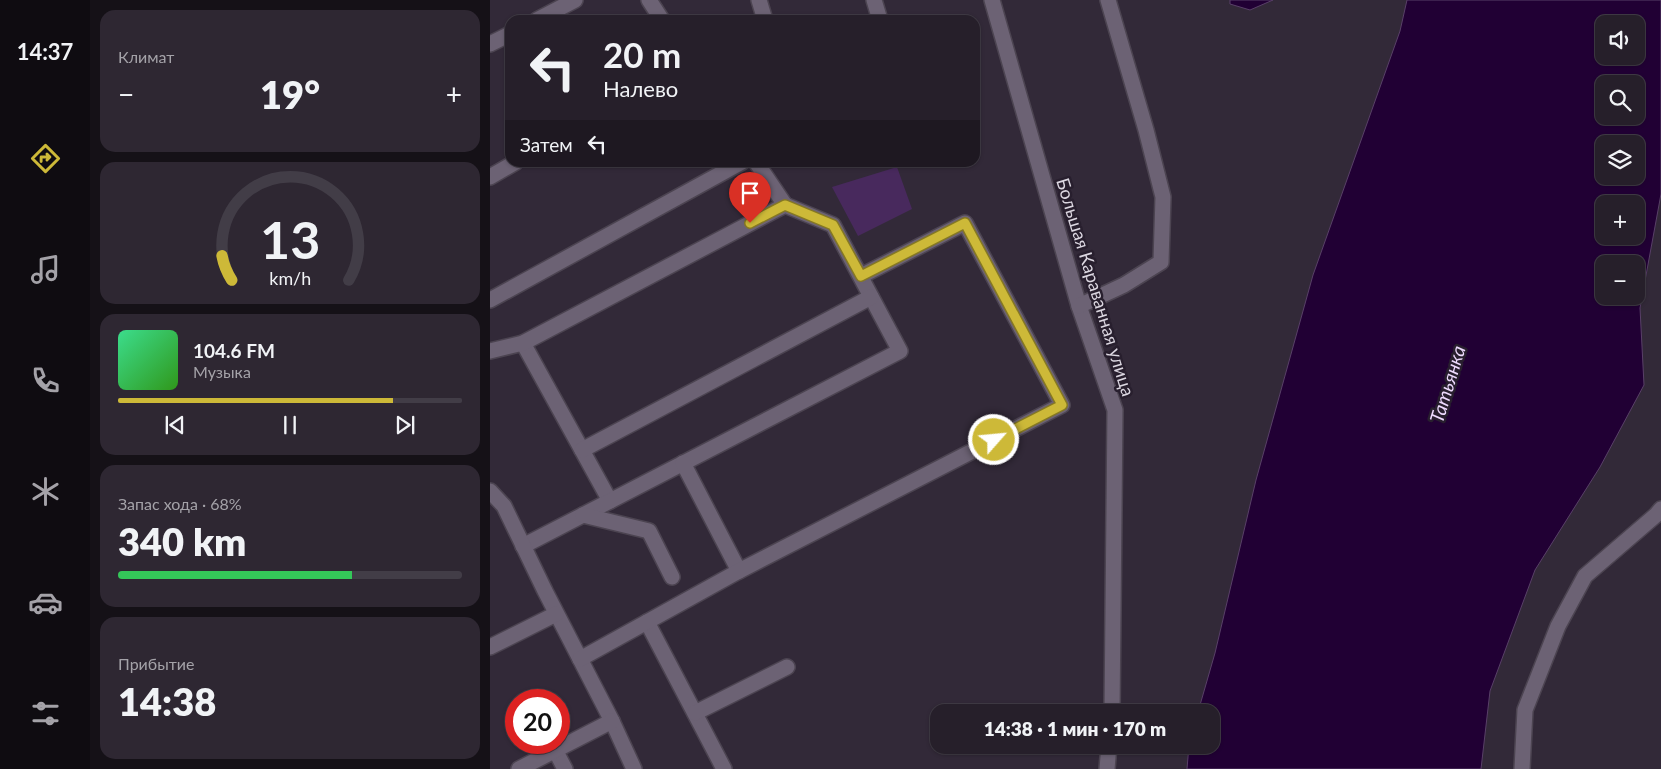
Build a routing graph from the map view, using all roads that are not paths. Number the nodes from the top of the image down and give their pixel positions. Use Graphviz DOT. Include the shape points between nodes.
graph roads {
  1 [pos="575,0"];
  2 [pos="649,0"];
  3 [pos="759,0"];
  4 [pos="874,0"];
  5 [pos="992,0"];
  6 [pos="1108,0"];
  7 [pos="546,15"];
  8 [pos="659,15"];
  9 [pos="764,15"];
  10 [pos="878,15"];
  11 [pos="505,36"];
  12 [pos="490,44"];
  13 [pos="507,167"];
  14 [pos="733,167"];
  15 [pos="759,167"];
  16 [pos="490,176"];
  17 [pos="785,205"];
  18 [pos="861,276"];
  19 [pos="871,298"];
  20 [pos="490,300"];
  21 [pos="1079,306"];
  22 [pos="523,343"];
  23 [pos="490,352"];
  24 [pos="582,450"];
  25 [pos="683,463"];
  26 [pos="490,491"];
  27 [pos="610,501"];
  28 [pos="1661,509"];
  29 [pos="583,515"];
  30 [pos="523,546"];
  31 [pos="739,570"];
  32 [pos="672,577"];
  33 [pos="556,614"];
  34 [pos="647,622"];
  35 [pos="490,647"];
  36 [pos="580,659"];
  37 [pos="786,667"];
  38 [pos="1112,704"];
  39 [pos="695,713"];
  40 [pos="612,721"];
  41 [pos="570,742"];
  42 [pos="547,754"];
  43 [pos="557,754"];
  44 [pos="1108,754"];
  45 [pos="518,769"];
  46 [pos="565,769"];
  47 [pos="634,769"];
  48 [pos="724,769"];
  49 [pos="1107,769"];
  50 [pos="1522,769"];
  1 -- 7 [label="street"];
  2 -- 8 [label="street"];
  3 -- 9 [label="street"];
  4 -- 10 [label="street"];
  5 -- 21 [label="street, Большая Караванная улица"];
  6 -- 21 [label="street" via="1163,197 1161,262"];
  11 -- 12 [label="street"];
  13 -- 16 [label="street"];
  14 -- 20 [label="street"];
  15 -- 17 [label="street"];
  17 -- 18 [label="street" via="833,225"];
  17 -- 22 [label="street"];
  18 -- 19 [label="street"];
  18 -- 31 [label="street" via="965,223 1062,405"];
  19 -- 24 [label="street"];
  19 -- 25 [label="street" via="900,351"];
  21 -- 38 [label="street, Большая Караванная улица" via="1115,410"];
  22 -- 23 [label="street"];
  22 -- 24 [label="street"];
  24 -- 27 [label="street"];
  25 -- 27 [label="street"];
  25 -- 31 [label="street"];
  26 -- 30 [label="street" via="504,506"];
  27 -- 29 [label="street"];
  28 -- 50 [label="street" via="1585,576 1558,626 1525,710"];
  29 -- 30 [label="street"];
  29 -- 32 [label="street" via="649,531"];
  30 -- 33 [label="street"];
  31 -- 34 [label="street"];
  33 -- 35 [label="street"];
  33 -- 36 [label="street"];
  34 -- 36 [label="street"];
  34 -- 39 [label="street"];
  36 -- 40 [label="street"];
  37 -- 39 [label="street"];
  39 -- 48 [label="street"];
  40 -- 41 [label="street"];
  40 -- 47 [label="street"];
  42 -- 45 [label="street"];
  43 -- 46 [label="street"];
  44 -- 49 [label="street"];
}
